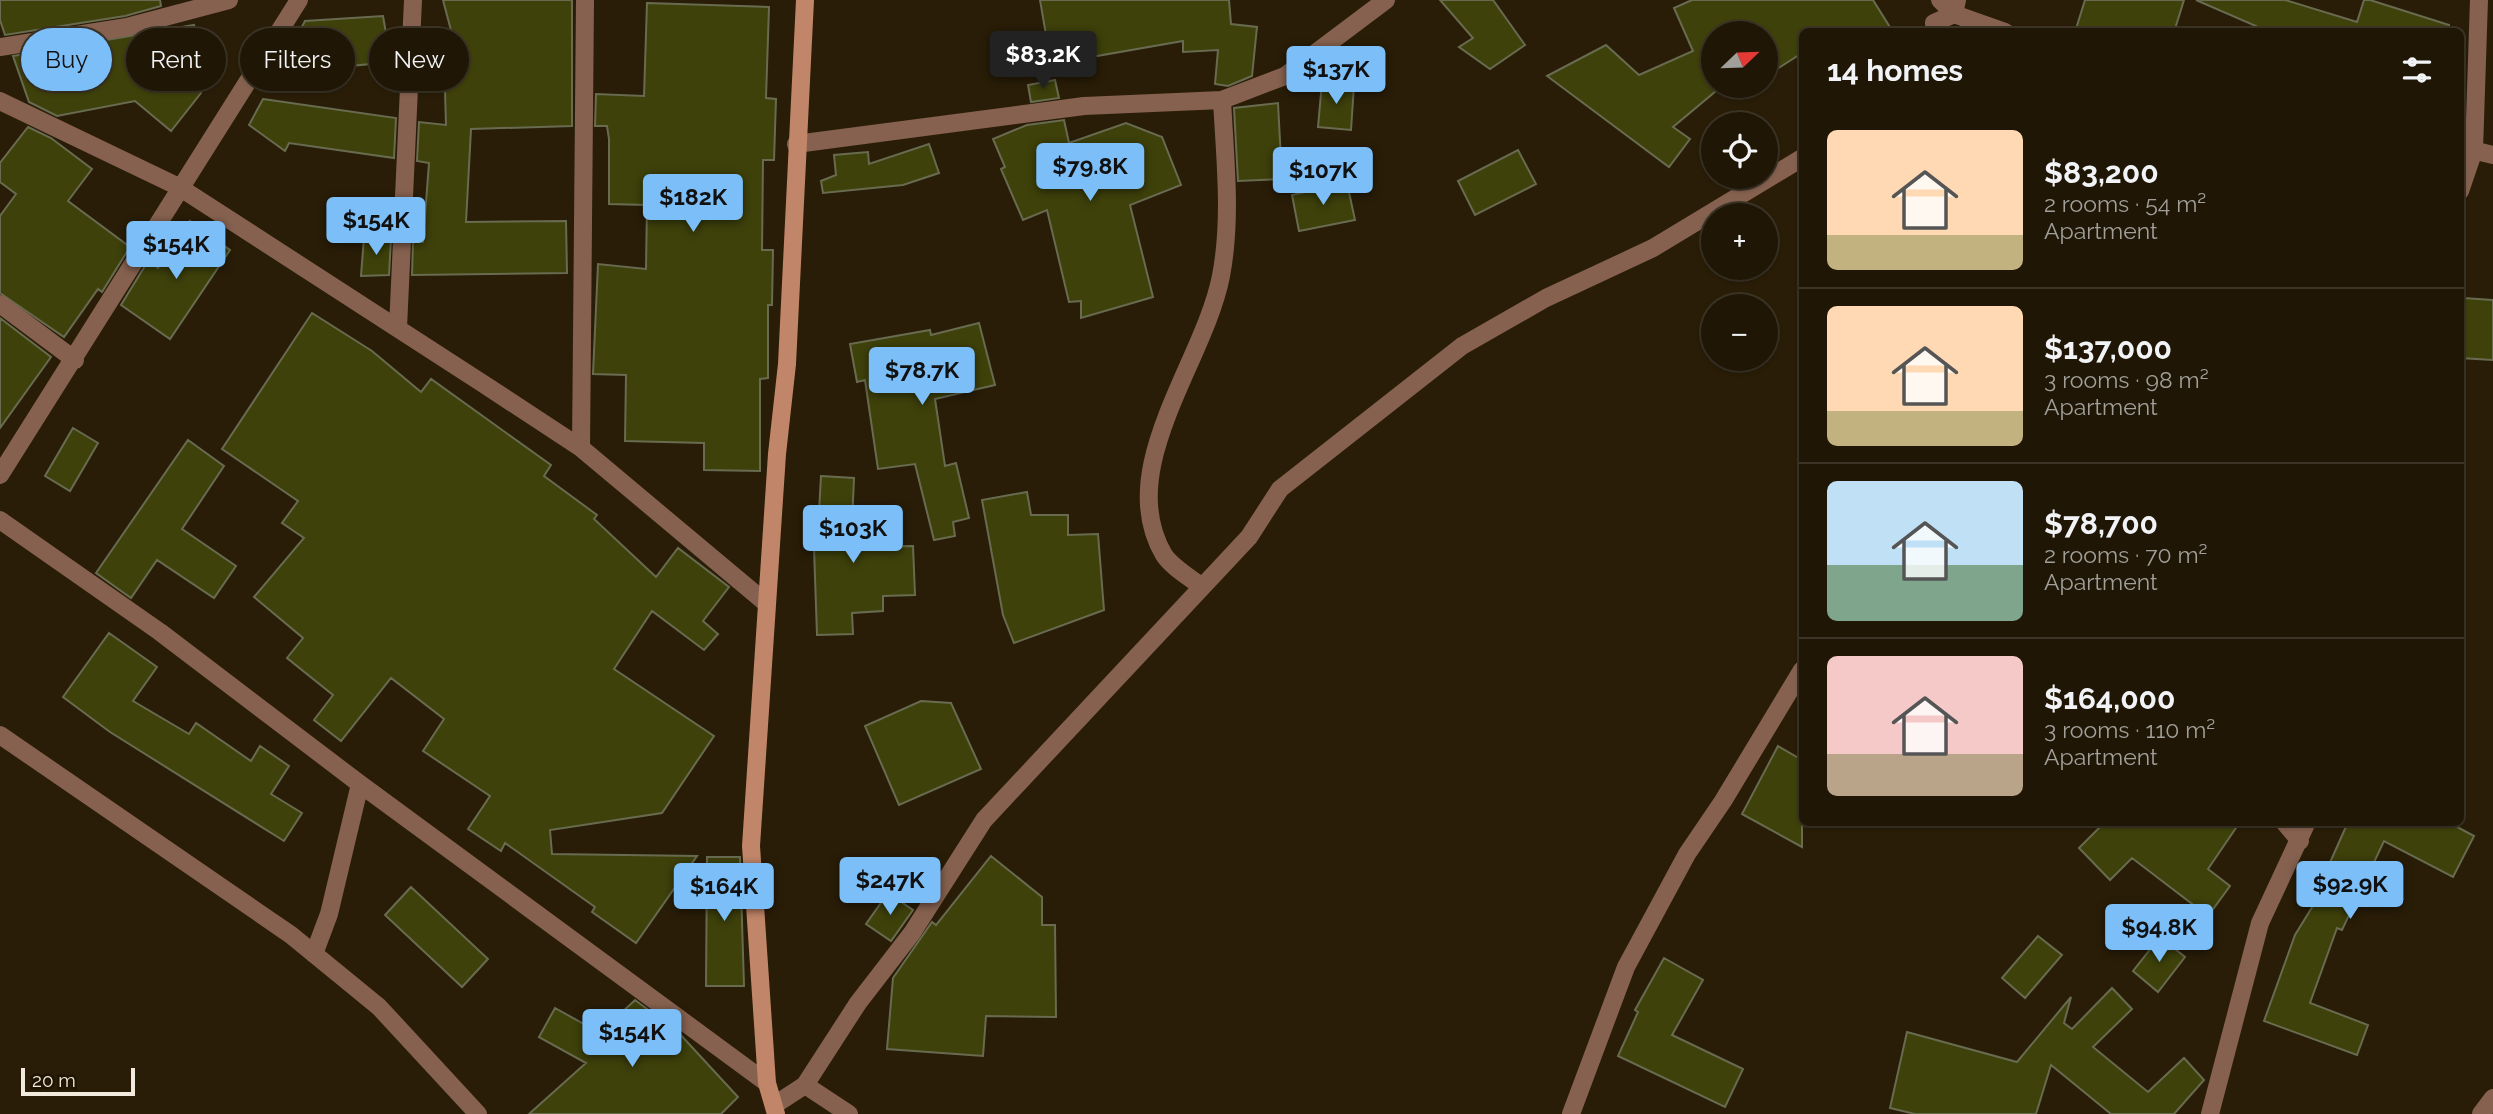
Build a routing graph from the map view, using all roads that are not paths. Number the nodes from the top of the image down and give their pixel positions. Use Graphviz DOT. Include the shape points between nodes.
graph roads {
  1 [pos="229,0"];
  2 [pos="299,0"];
  3 [pos="413,0"];
  4 [pos="585,0"];
  5 [pos="805,0"];
  6 [pos="1386,0"];
  7 [pos="1940,0"];
  8 [pos="2479,0"];
  9 [pos="1955,7"];
  10 [pos="1934,28"];
  11 [pos="1997,28"];
  12 [pos="0,47"];
  13 [pos="1222,100"];
  14 [pos="0,101"];
  15 [pos="796,144"];
  16 [pos="2467,149"];
  17 [pos="2493,155"];
  18 [pos="1799,160"];
  19 [pos="2464,167"];
  20 [pos="178,187"];
  21 [pos="0,304"];
  22 [pos="398,328"];
  23 [pos="75,360"];
  24 [pos="580,448"];
  25 [pos="0,475"];
  26 [pos="0,520"];
  27 [pos="1200,586"];
  28 [pos="766,603"];
  29 [pos="1799,675"];
  30 [pos="0,735"];
  31 [pos="360,784"];
  32 [pos="2287,826"];
  33 [pos="2306,826"];
  34 [pos="2300,841"];
  35 [pos="314,954"];
  36 [pos="767,1083"];
  37 [pos="805,1085"];
  38 [pos="2493,1098"];
  39 [pos="776,1109"];
  40 [pos="478,1114"];
  41 [pos="849,1114"];
  42 [pos="1571,1114"];
  43 [pos="2210,1114"];
  44 [pos="2481,1114"];
  1 -- 12 [label="street" via="127,27"];
  2 -- 20 [label="street"];
  3 -- 22 [label="street"];
  4 -- 24 [label="street"];
  5 -- 15 [label="main road"];
  6 -- 13 [label="street" via="1285,76"];
  7 -- 9 [label="street"];
  8 -- 16 [label="street"];
  9 -- 10 [label="street"];
  9 -- 11 [label="street"];
  13 -- 15 [label="street" via="1084,106"];
  13 -- 27 [label="street" via="1227,218 1220,278 1167,418 1149,479 1147,506 1166,558"];
  14 -- 20 [label="street"];
  15 -- 28 [label="main road" via="787,364"];
  16 -- 17 [label="street"];
  16 -- 19 [label="street"];
  18 -- 27 [label="street" via="1653,248 1546,298 1462,346 1280,489 1249,537"];
  20 -- 22 [label="street"];
  20 -- 23 [label="street"];
  21 -- 23 [label="street"];
  22 -- 24 [label="street"];
  23 -- 25 [label="street"];
  24 -- 28 [label="street"];
  26 -- 31 [label="street" via="160,632"];
  27 -- 37 [label="street" via="984,820 912,933 858,1003"];
  28 -- 36 [label="main road" via="751,846"];
  29 -- 42 [label="street" via="1687,854 1626,967"];
  30 -- 35 [label="street"];
  31 -- 35 [label="street" via="329,914"];
  31 -- 36 [label="street"];
  32 -- 34 [label="street"];
  33 -- 34 [label="street"];
  34 -- 43 [label="street" via="2260,923"];
  35 -- 40 [label="street" via="379,1007"];
  36 -- 39 [label="main road"];
  37 -- 39 [label="street"];
  37 -- 41 [label="street"];
  38 -- 44 [label="street"];
}
